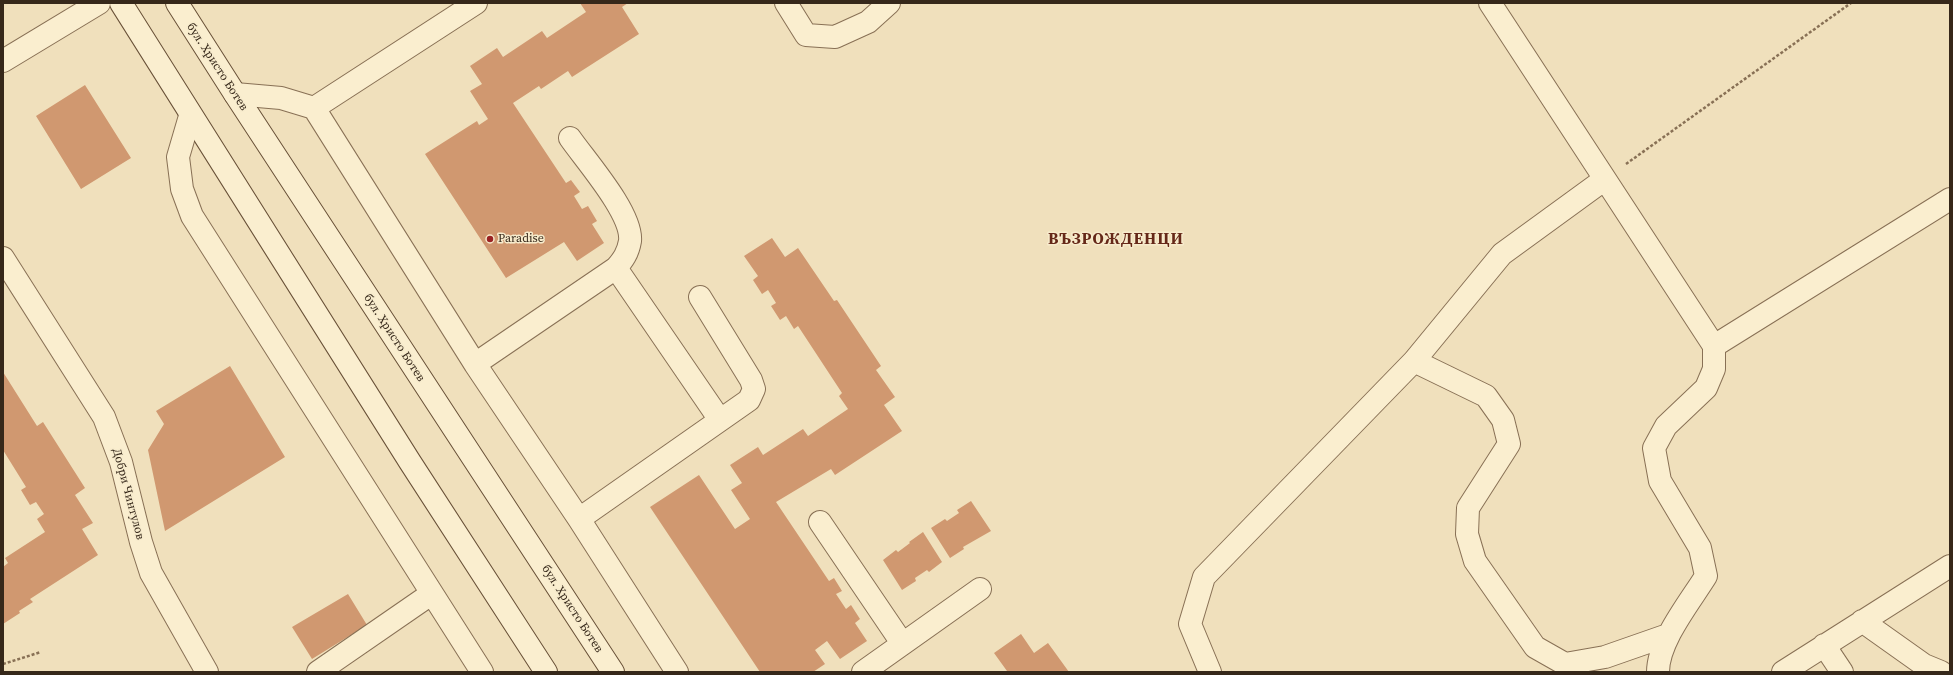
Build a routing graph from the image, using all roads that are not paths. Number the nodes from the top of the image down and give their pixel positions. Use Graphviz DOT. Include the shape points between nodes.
graph roads {
  1 [pos="99,3"];
  2 [pos="121,3"];
  3 [pos="177,3"];
  4 [pos="476,3"];
  5 [pos="786,3"];
  6 [pos="889,3"];
  7 [pos="1490,3"];
  8 [pos="3,61"];
  9 [pos="235,94"];
  10 [pos="314,108"];
  11 [pos="190,116"];
  12 [pos="570,138"];
  13 [pos="1605,180"];
  14 [pos="1950,199"];
  15 [pos="3,258"];
  16 [pos="616,268"];
  17 [pos="700,297"];
  18 [pos="1714,346"];
  19 [pos="1414,361"];
  20 [pos="475,364"];
  21 [pos="720,420"];
  22 [pos="579,519"];
  23 [pos="820,522"];
  24 [pos="1950,566"];
  25 [pos="980,588"];
  26 [pos="431,594"];
  27 [pos="1862,621"];
  28 [pos="1668,635"];
  29 [pos="902,643"];
  30 [pos="1824,646"];
  31 [pos="207,672"];
  32 [pos="318,672"];
  33 [pos="482,672"];
  34 [pos="546,672"];
  35 [pos="613,672"];
  36 [pos="677,672"];
  37 [pos="864,672"];
  38 [pos="1210,672"];
  39 [pos="1658,672"];
  40 [pos="1783,672"];
  41 [pos="1842,672"];
  42 [pos="1941,672"];
  1 -- 8 [label="street"];
  2 -- 11 [label="street"];
  3 -- 9 [label="street, бул. Христо Ботев"];
  4 -- 10 [label="street"];
  5 -- 6 [label="street" via="806,35 835,37 868,22"];
  7 -- 13 [label="street"];
  9 -- 10 [label="street" via="281,98"];
  9 -- 35 [label="street, бул. Христо Ботев"];
  10 -- 20 [label="street"];
  11 -- 26 [label="street" via="178,157 182,189 192,216"];
  11 -- 34 [label="street"];
  12 -- 16 [label="street" via="622,211 628,226 630,240 626,255"];
  13 -- 18 [label="street"];
  13 -- 19 [label="street" via="1502,254"];
  14 -- 18 [label="street"];
  15 -- 31 [label="street, Добри Чинтулов" via="104,417 121,462 151,573"];
  16 -- 20 [label="street"];
  16 -- 21 [label="street"];
  17 -- 21 [label="street" via="752,380 754,389 749,400"];
  18 -- 28 [label="street" via="1714,369 1706,388 1666,426 1654,448 1660,481 1700,548 1706,576"];
  19 -- 28 [label="street" via="1486,396 1503,420 1510,444 1468,508 1467,534 1475,561 1536,647 1565,664 1605,657"];
  19 -- 38 [label="street" via="1204,577 1190,624"];
  20 -- 22 [label="street"];
  21 -- 22 [label="street"];
  22 -- 36 [label="street"];
  23 -- 29 [label="street"];
  24 -- 27 [label="street"];
  25 -- 29 [label="street"];
  26 -- 32 [label="street"];
  26 -- 33 [label="street"];
  27 -- 30 [label="street"];
  27 -- 42 [label="street" via="1924,664"];
  28 -- 39 [label="street" via="1658,663"];
  29 -- 37 [label="street"];
  30 -- 40 [label="street"];
  30 -- 41 [label="street"];
}
